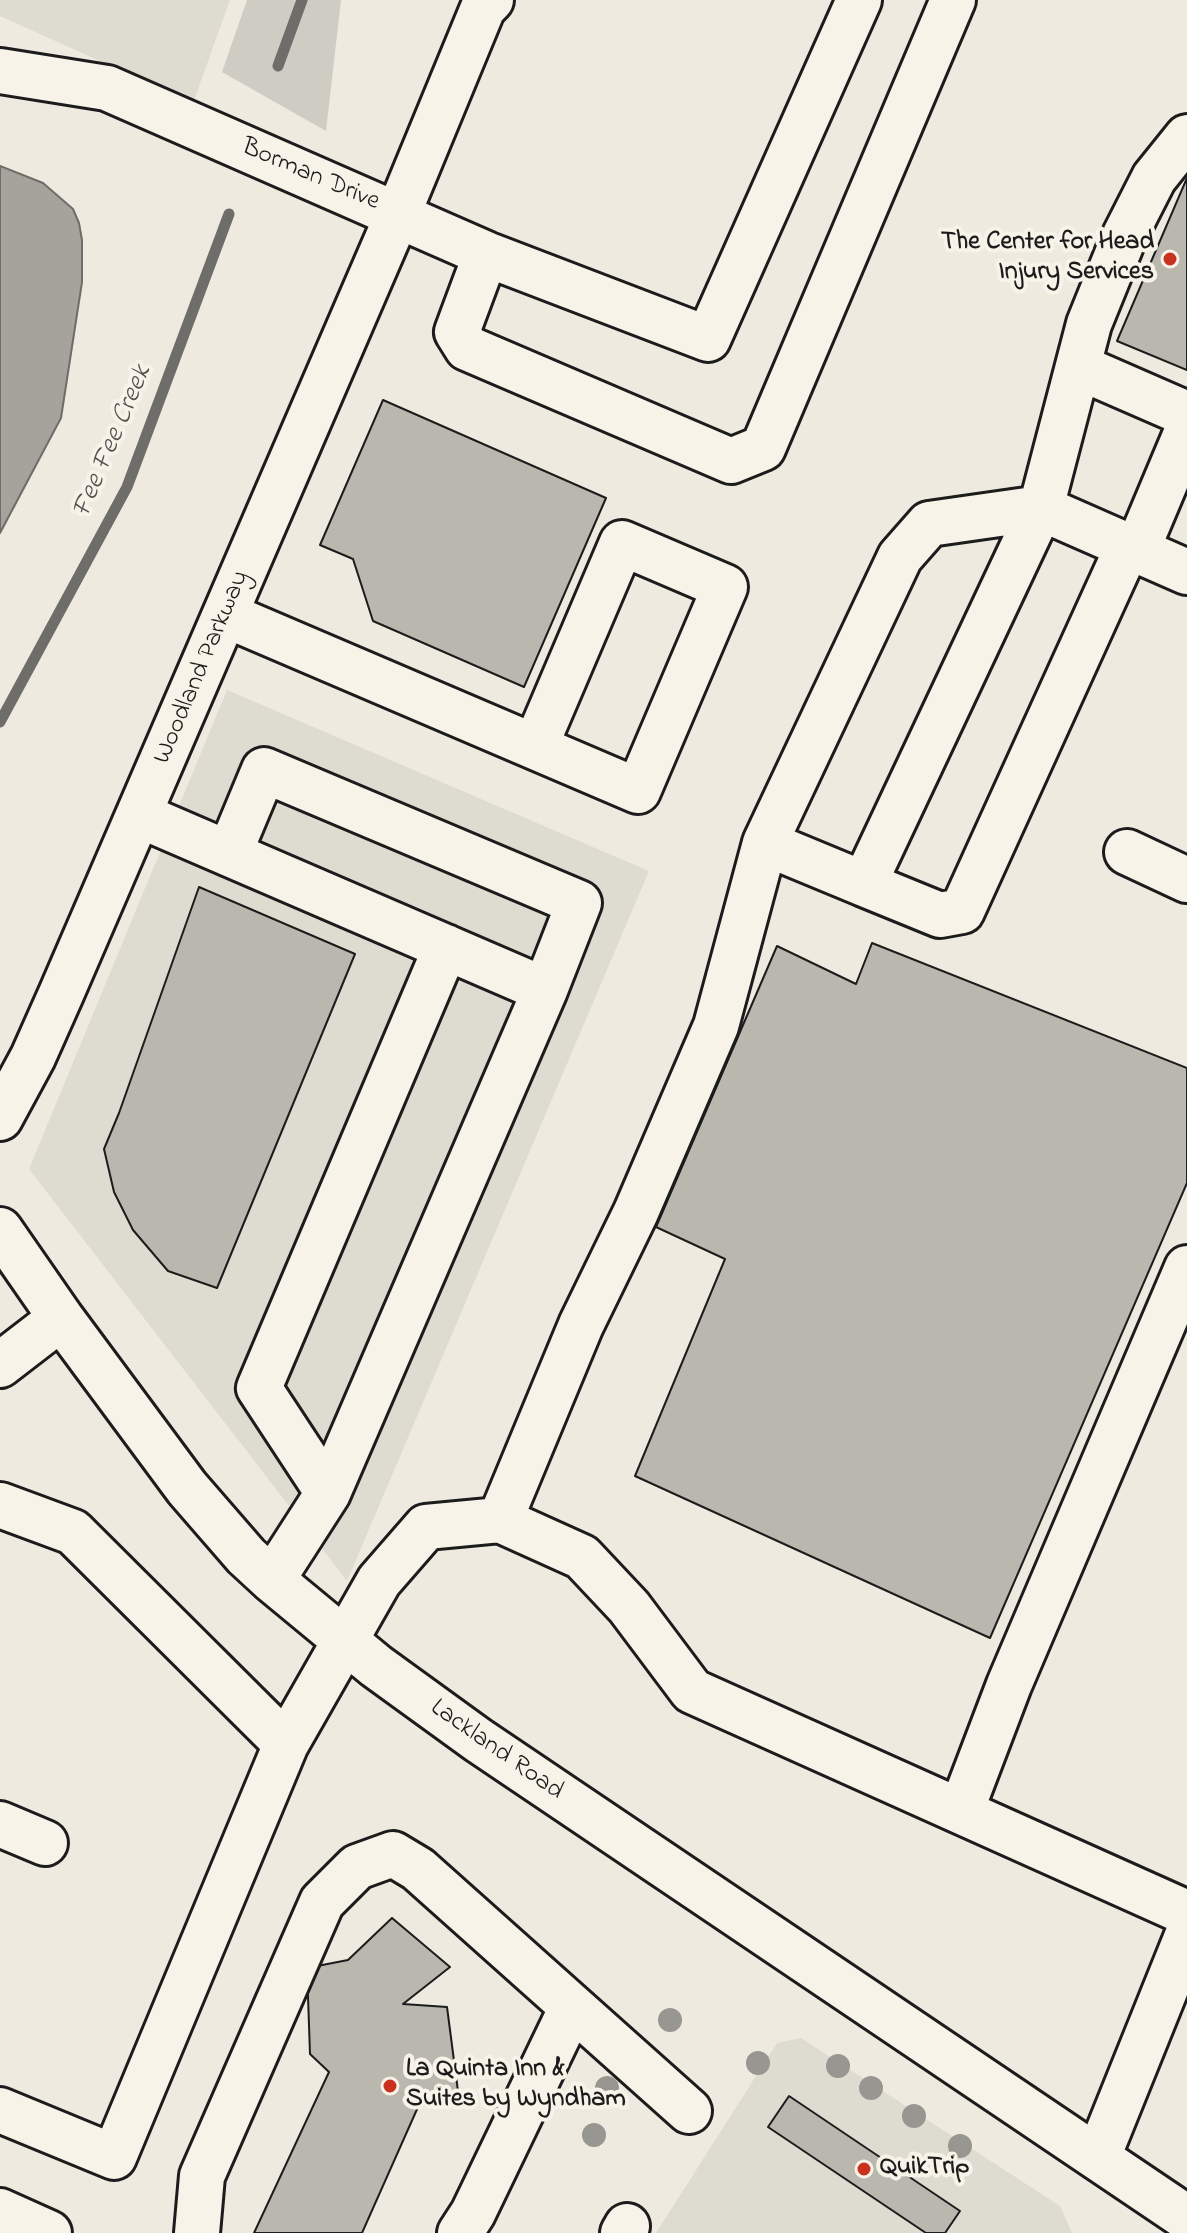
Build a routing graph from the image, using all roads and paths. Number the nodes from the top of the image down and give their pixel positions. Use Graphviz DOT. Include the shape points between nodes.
graph roads {
  1 [pos="491,0"];
  2 [pos="859,0"];
  3 [pos="953,0"];
  4 [pos="0,71"];
  5 [pos="1187,137"];
  6 [pos="398,214"];
  7 [pos="486,254"];
  8 [pos="1079,367"];
  9 [pos="1187,414"];
  10 [pos="1187,431"];
  11 [pos="1041,508"];
  12 [pos="1133,548"];
  13 [pos="1187,572"];
  14 [pos="226,615"];
  15 [pos="535,747"];
  16 [pos="139,815"];
  17 [pos="765,843"];
  18 [pos="1127,852"];
  19 [pos="229,854"];
  20 [pos="1187,880"];
  21 [pos="864,884"];
  22 [pos="446,947"];
  23 [pos="545,990"];
  24 [pos="0,1118"];
  25 [pos="0,1230"];
  26 [pos="1187,1268"];
  27 [pos="61,1318"];
  28 [pos="0,1365"];
  29 [pos="328,1493"];
  30 [pos="0,1505"];
  31 [pos="500,1520"];
  32 [pos="272,1580"];
  33 [pos="344,1639"];
  34 [pos="286,1744"];
  35 [pos="961,1811"];
  36 [pos="0,1824"];
  37 [pos="45,1843"];
  38 [pos="1187,1913"];
  39 [pos="1187,1936"];
  40 [pos="572,2007"];
  41 [pos="0,2110"];
  42 [pos="689,2111"];
  43 [pos="1098,2157"];
  44 [pos="0,2211"];
  45 [pos="1187,2218"];
  46 [pos="49,2233"];
  47 [pos="197,2233"];
  48 [pos="460,2233"];
  1 -- 6 [label="street, Borman Drive" via="483,8"];
  2 -- 7 [label="street" via="708,339"];
  3 -- 7 [label="street" via="763,448 731,461 467,348 457,332"];
  4 -- 6 [label="street, Borman Drive" via="107,88"];
  5 -- 8 [label="street" via="1154,178 1125,235 1089,324"];
  6 -- 7 [label="street"];
  6 -- 14 [label="street, Woodland Parkway"];
  8 -- 9 [label="street"];
  8 -- 11 [label="street"];
  10 -- 12 [label="street"];
  11 -- 12 [label="street"];
  11 -- 17 [label="street" via="929,524 900,557"];
  11 -- 21 [label="street"];
  12 -- 13 [label="street"];
  12 -- 21 [label="street" via="962,911 940,915"];
  14 -- 15 [label="street"];
  14 -- 16 [label="street, Woodland Parkway"];
  15 -- 15 [label="street" via="638,791 725,587 622,543"];
  16 -- 19 [label="street"];
  16 -- 24 [label="street, Woodland Parkway" via="33,1057"];
  17 -- 21 [label="street"];
  17 -- 31 [label="street" via="716,1026"];
  18 -- 20 [label="street"];
  19 -- 22 [label="street"];
  19 -- 23 [label="street" via="264,770 579,903"];
  22 -- 23 [label="street"];
  22 -- 29 [label="street" via="259,1388"];
  23 -- 29 [label="street"];
  25 -- 27 [label="street, Lackland Road"];
  26 -- 35 [label="street" via="1009,1685"];
  27 -- 28 [label="street"];
  27 -- 32 [label="street, Lackland Road" via="187,1488"];
  29 -- 32 [label="street"];
  30 -- 34 [label="street" via="73,1532"];
  31 -- 33 [label="street" via="426,1527 379,1581"];
  31 -- 35 [label="street" via="582,1557 629,1607 692,1691"];
  32 -- 33 [label="street, Lackland Road"];
  33 -- 34 [label="street"];
  33 -- 43 [label="street, Lackland Road" via="478,1740"];
  34 -- 41 [label="street" via="114,2157"];
  35 -- 38 [label="street"];
  36 -- 37 [label="street"];
  39 -- 43 [label="street"];
  40 -- 42 [label="street"];
  40 -- 47 [label="street" via="418,1869 393,1854 357,1867 322,1902 202,2176"];
  40 -- 48 [label="street"];
  43 -- 45 [label="street, Lackland Road"];
  44 -- 46 [label="street"];
}
